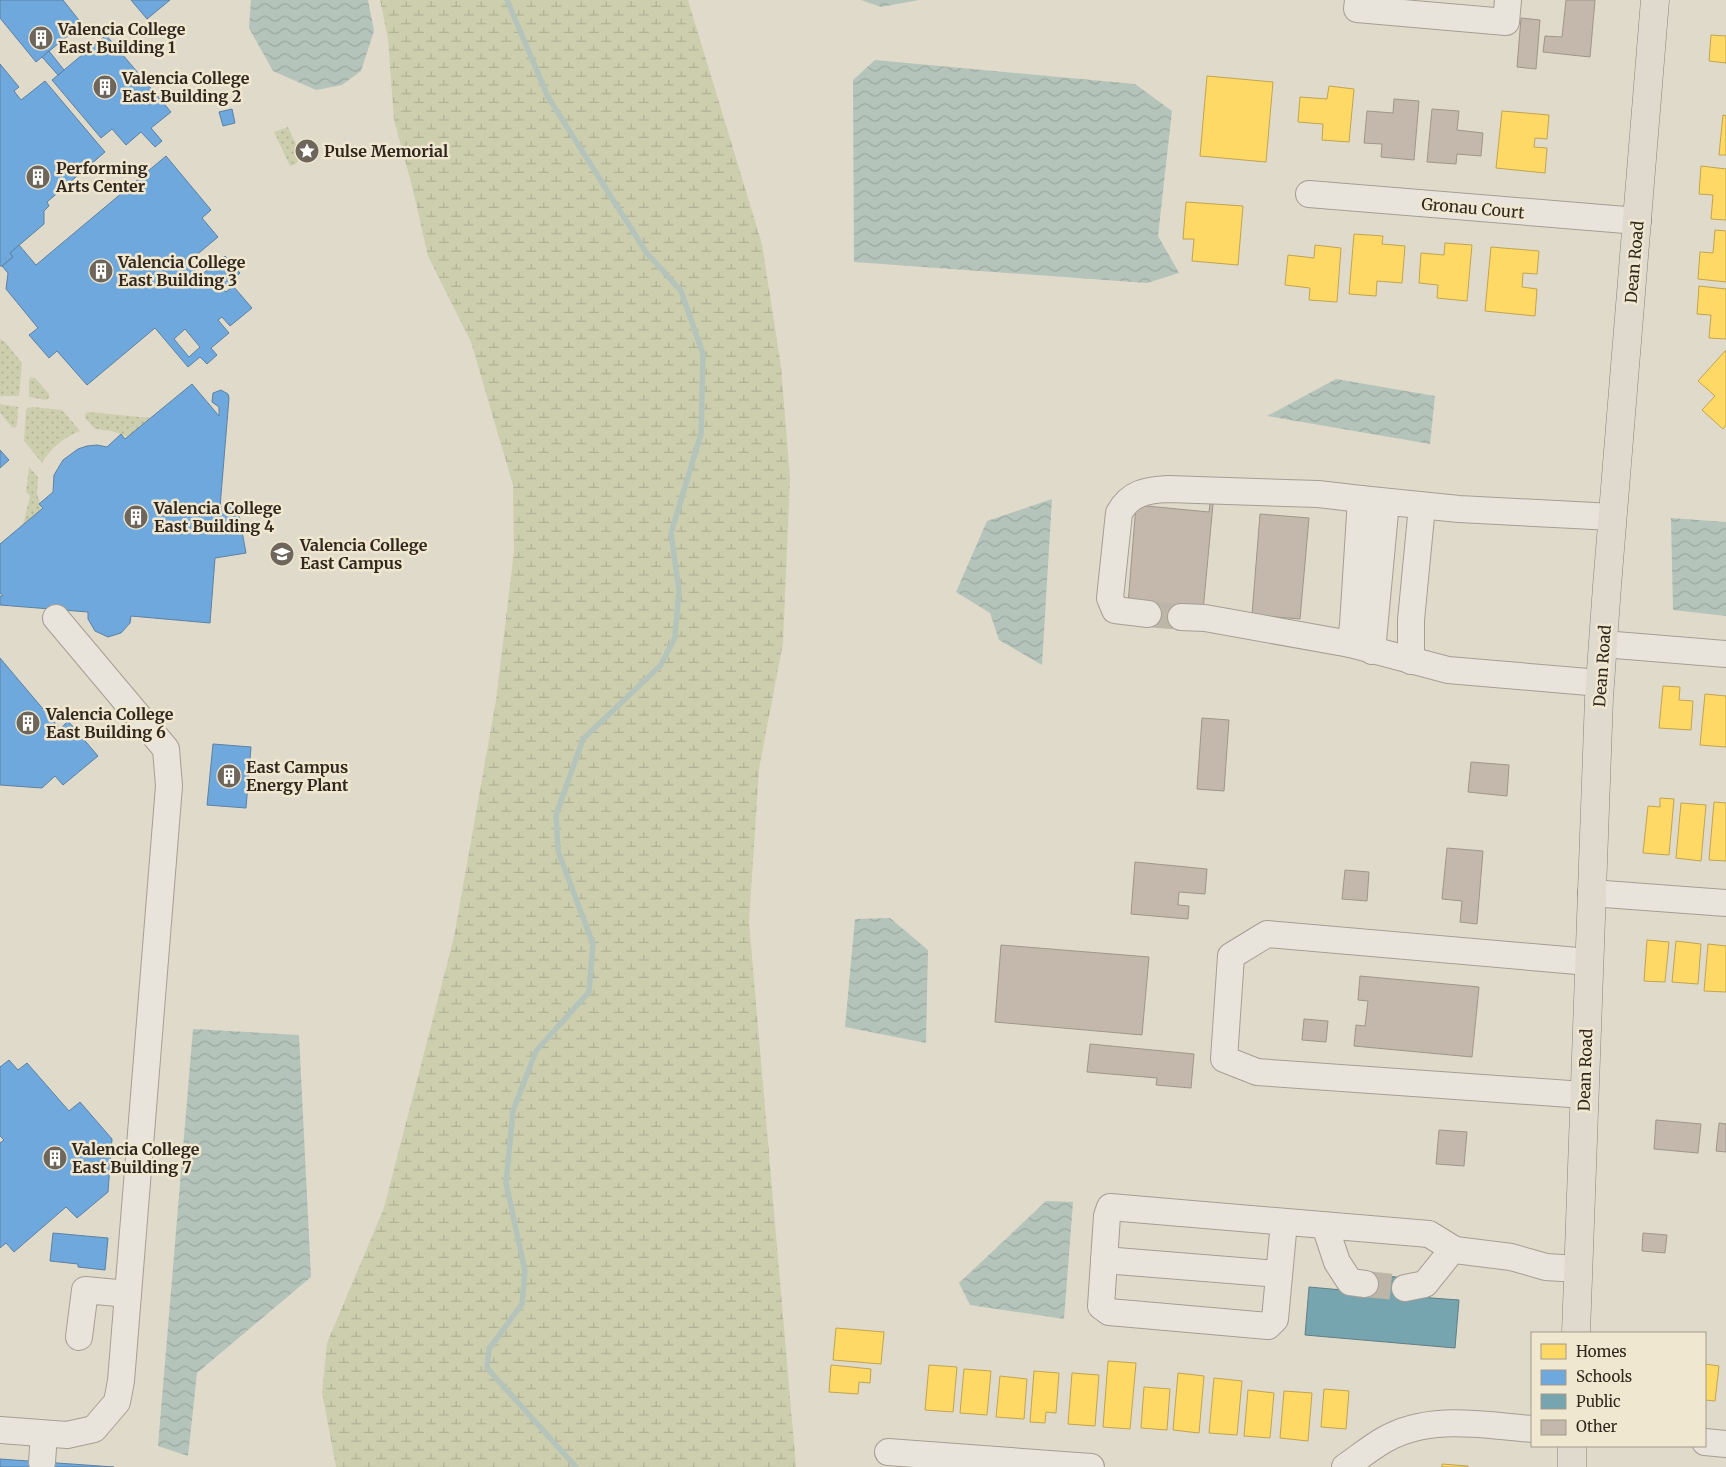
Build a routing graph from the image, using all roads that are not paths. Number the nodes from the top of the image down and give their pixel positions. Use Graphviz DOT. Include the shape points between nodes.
graph roads {
  1 [pos="1358,0"];
  2 [pos="1508,0"];
  3 [pos="1656,0"];
  4 [pos="1309,194"];
  5 [pos="1638,221"];
  6 [pos="1374,501"];
  7 [pos="1422,506"];
  8 [pos="1613,517"];
  9 [pos="1148,614"];
  10 [pos="1181,617"];
  11 [pos="56,618"];
  12 [pos="1603,644"];
  13 [pos="1361,648"];
  14 [pos="1726,654"];
  15 [pos="1411,661"];
  16 [pos="1600,683"];
  17 [pos="1591,893"];
  18 [pos="1726,903"];
  19 [pos="1589,962"];
  20 [pos="1584,1095"];
  21 [pos="1284,1222"];
  22 [pos="1326,1226"];
  23 [pos="1453,1248"];
  24 [pos="1104,1260"];
  25 [pos="1578,1269"];
  26 [pos="1280,1274"];
  27 [pos="1365,1284"];
  28 [pos="1405,1288"];
  29 [pos="128,1294"];
  30 [pos="1576,1332"];
  31 [pos="79,1337"];
  32 [pos="1531,1429"];
  33 [pos="0,1430"];
  34 [pos="44,1434"];
  35 [pos="1706,1442"];
  36 [pos="1726,1444"];
  37 [pos="1572,1447"];
  38 [pos="888,1452"];
  39 [pos="42,1462"];
  40 [pos="1091,1467"];
  41 [pos="1345,1467"];
  42 [pos="1572,1467"];
  1 -- 2 [label="street" via="1357,9 1506,22"];
  3 -- 5 [label="main road, Dean Road"];
  4 -- 5 [label="street, Gronau Court"];
  5 -- 8 [label="main road, Dean Road"];
  6 -- 7 [label="street"];
  6 -- 9 [label="street" via="1318,494 1168,489 1137,494 1119,513 1110,598 1115,610"];
  6 -- 13 [label="street"];
  7 -- 8 [label="street"];
  7 -- 15 [label="street" via="1411,620"];
  8 -- 12 [label="main road, Dean Road"];
  10 -- 13 [label="street" via="1205,618"];
  11 -- 29 [label="street" via="166,749 168,786"];
  12 -- 14 [label="street"];
  12 -- 16 [label="main road, Dean Road"];
  13 -- 15 [label="street"];
  15 -- 16 [label="street" via="1448,670"];
  16 -- 17 [label="main road, Dean Road"];
  17 -- 18 [label="street"];
  17 -- 19 [label="main road, Dean Road"];
  19 -- 20 [label="main road, Dean Road"];
  19 -- 20 [label="street" via="1266,934 1231,956 1224,1059 1257,1072"];
  20 -- 25 [label="main road, Dean Road"];
  21 -- 22 [label="street"];
  21 -- 24 [label="street" via="1110,1207"];
  21 -- 26 [label="street"];
  22 -- 23 [label="street" via="1429,1234"];
  22 -- 27 [label="street" via="1337,1262 1350,1282"];
  23 -- 25 [label="street" via="1546,1267"];
  23 -- 28 [label="street" via="1425,1284"];
  24 -- 26 [label="street"];
  24 -- 26 [label="street" via="1101,1306 1109,1312 1268,1326 1276,1319"];
  25 -- 30 [label="main road, Dean Road"];
  29 -- 31 [label="street" via="85,1290"];
  29 -- 34 [label="street" via="117,1402 94,1429 67,1436"];
  32 -- 41 [label="street" via="1449,1422 1410,1430 1385,1440"];
  33 -- 34 [label="street"];
  34 -- 39 [label="street"];
  35 -- 36 [label="street"];
  37 -- 42 [label="main road"];
  38 -- 40 [label="street"];
}
